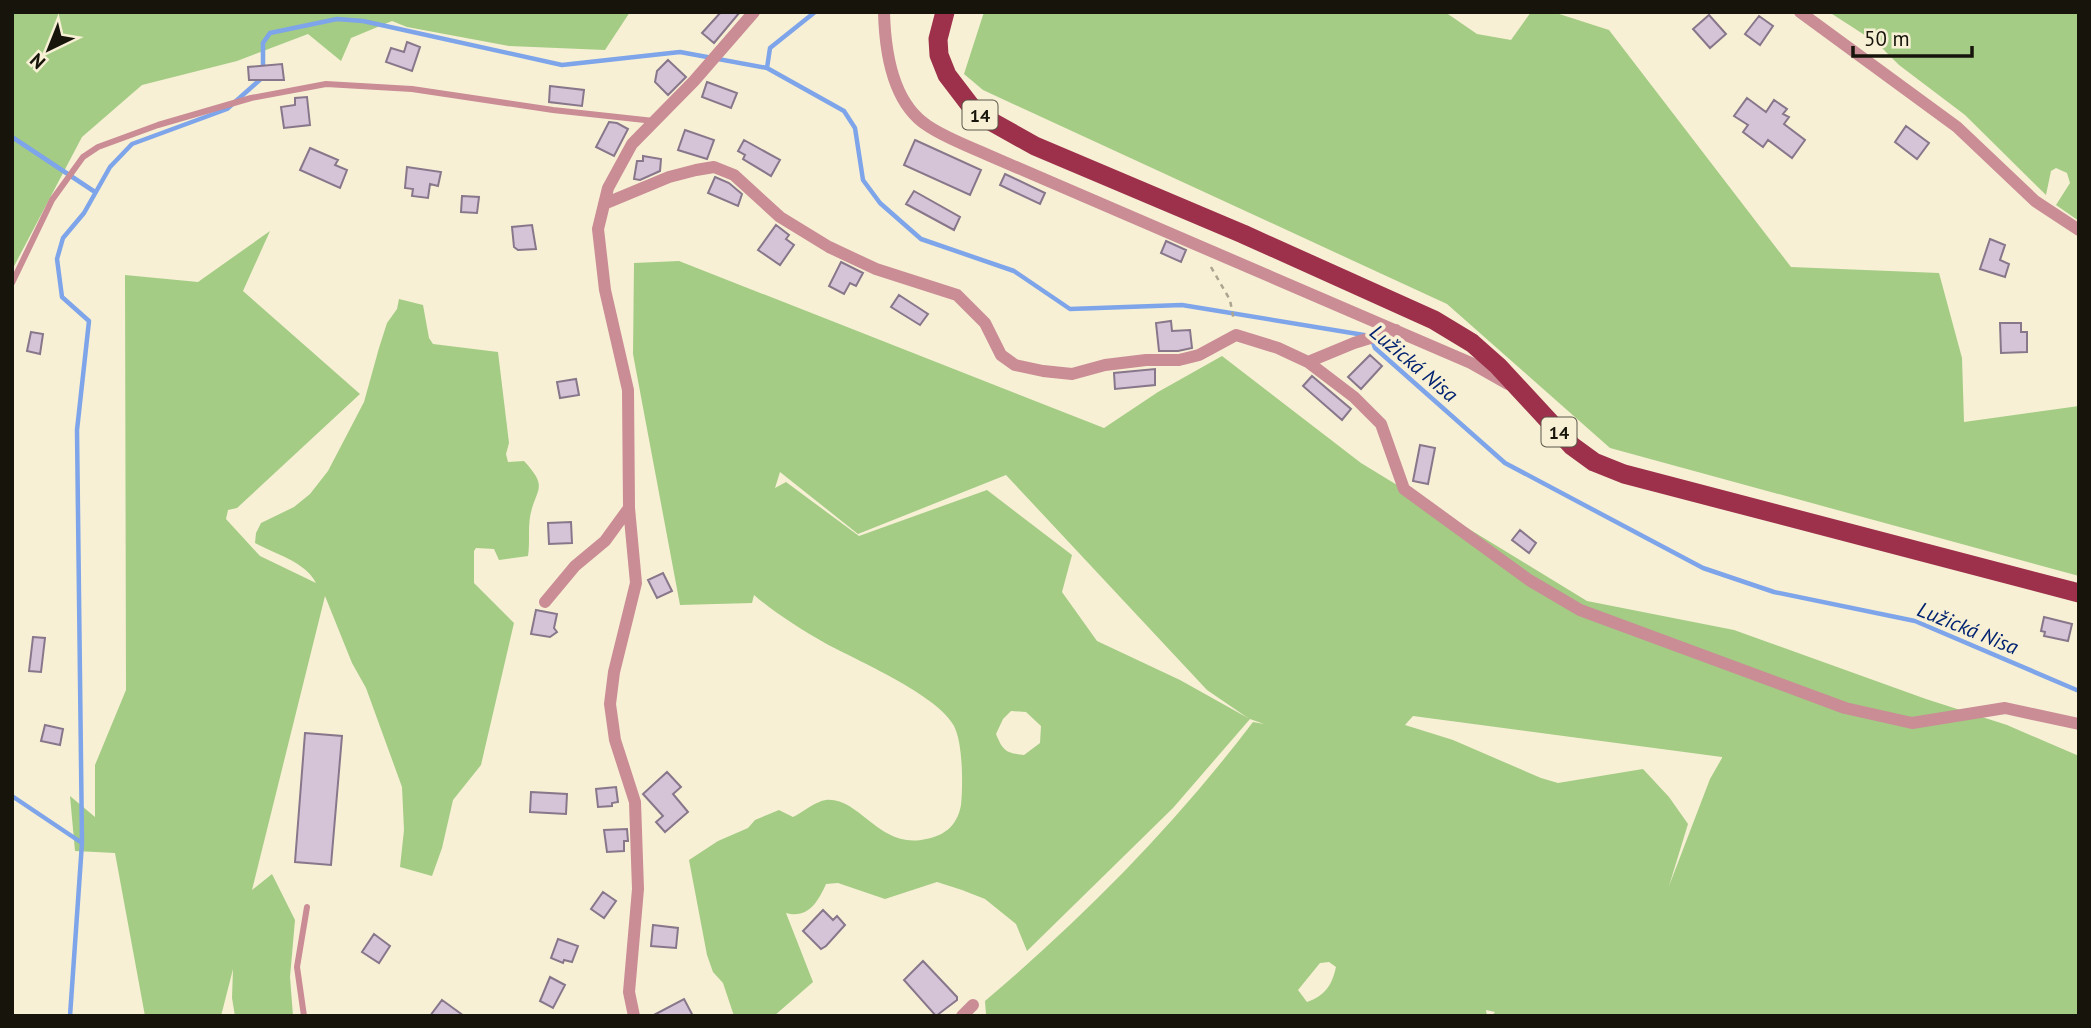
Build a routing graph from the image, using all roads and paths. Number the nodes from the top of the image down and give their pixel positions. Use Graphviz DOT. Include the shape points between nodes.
graph roads {
  1 [pos="754,12"];
  2 [pos="884,12"];
  3 [pos="945,12"];
  4 [pos="1800,12"];
  5 [pos="654,121"];
  6 [pos="604,204"];
  7 [pos="2079,230"];
  8 [pos="1191,241"];
  9 [pos="12,283"];
  10 [pos="1396,330"];
  11 [pos="1236,335"];
  12 [pos="1308,362"];
  13 [pos="1523,393"];
  14 [pos="629,508"];
  15 [pos="2079,593"];
  16 [pos="545,602"];
  17 [pos="2079,724"];
  18 [pos="307,907"];
  19 [pos="973,1005"];
  20 [pos="304,1016"];
  21 [pos="634,1016"];
  22 [pos="962,1016"];
  1 -- 5 [label="street"];
  2 -- 8 [label="street" via="885,41 900,95 927,126"];
  3 -- 13 [label="main road, 14" via="939,55 947,75 976,113 1035,146 1434,320 1472,343"];
  4 -- 7 [label="street" via="1957,127 2035,201"];
  5 -- 6 [label="street" via="632,144"];
  5 -- 9 [label="lane" via="412,89 326,84 251,98 158,125 83,157 51,200"];
  6 -- 11 [label="street" via="669,177 714,167 734,175 780,217 829,247 876,269 957,295 985,323 1001,355 1015,365 1043,371 1072,374 1105,365 1179,360"];
  6 -- 14 [label="street" via="598,229 604,278 628,390"];
  8 -- 10 [label="street"];
  8 -- 11 [label="path" via="1230,300"];
  10 -- 12 [label="street"];
  10 -- 13 [label="street" via="1471,363"];
  11 -- 12 [label="street"];
  12 -- 17 [label="street" via="1381,424 1404,489 1529,580 1580,610 1845,708 1912,723 2005,708"];
  13 -- 15 [label="main road, 14" via="1572,446 1594,463 1624,474"];
  14 -- 16 [label="street" via="605,541 575,566"];
  14 -- 21 [label="street" via="636,583 610,704 615,740 635,802 638,889 629,992"];
  18 -- 20 [label="lane" via="297,967"];
  19 -- 22 [label="street"];
}
